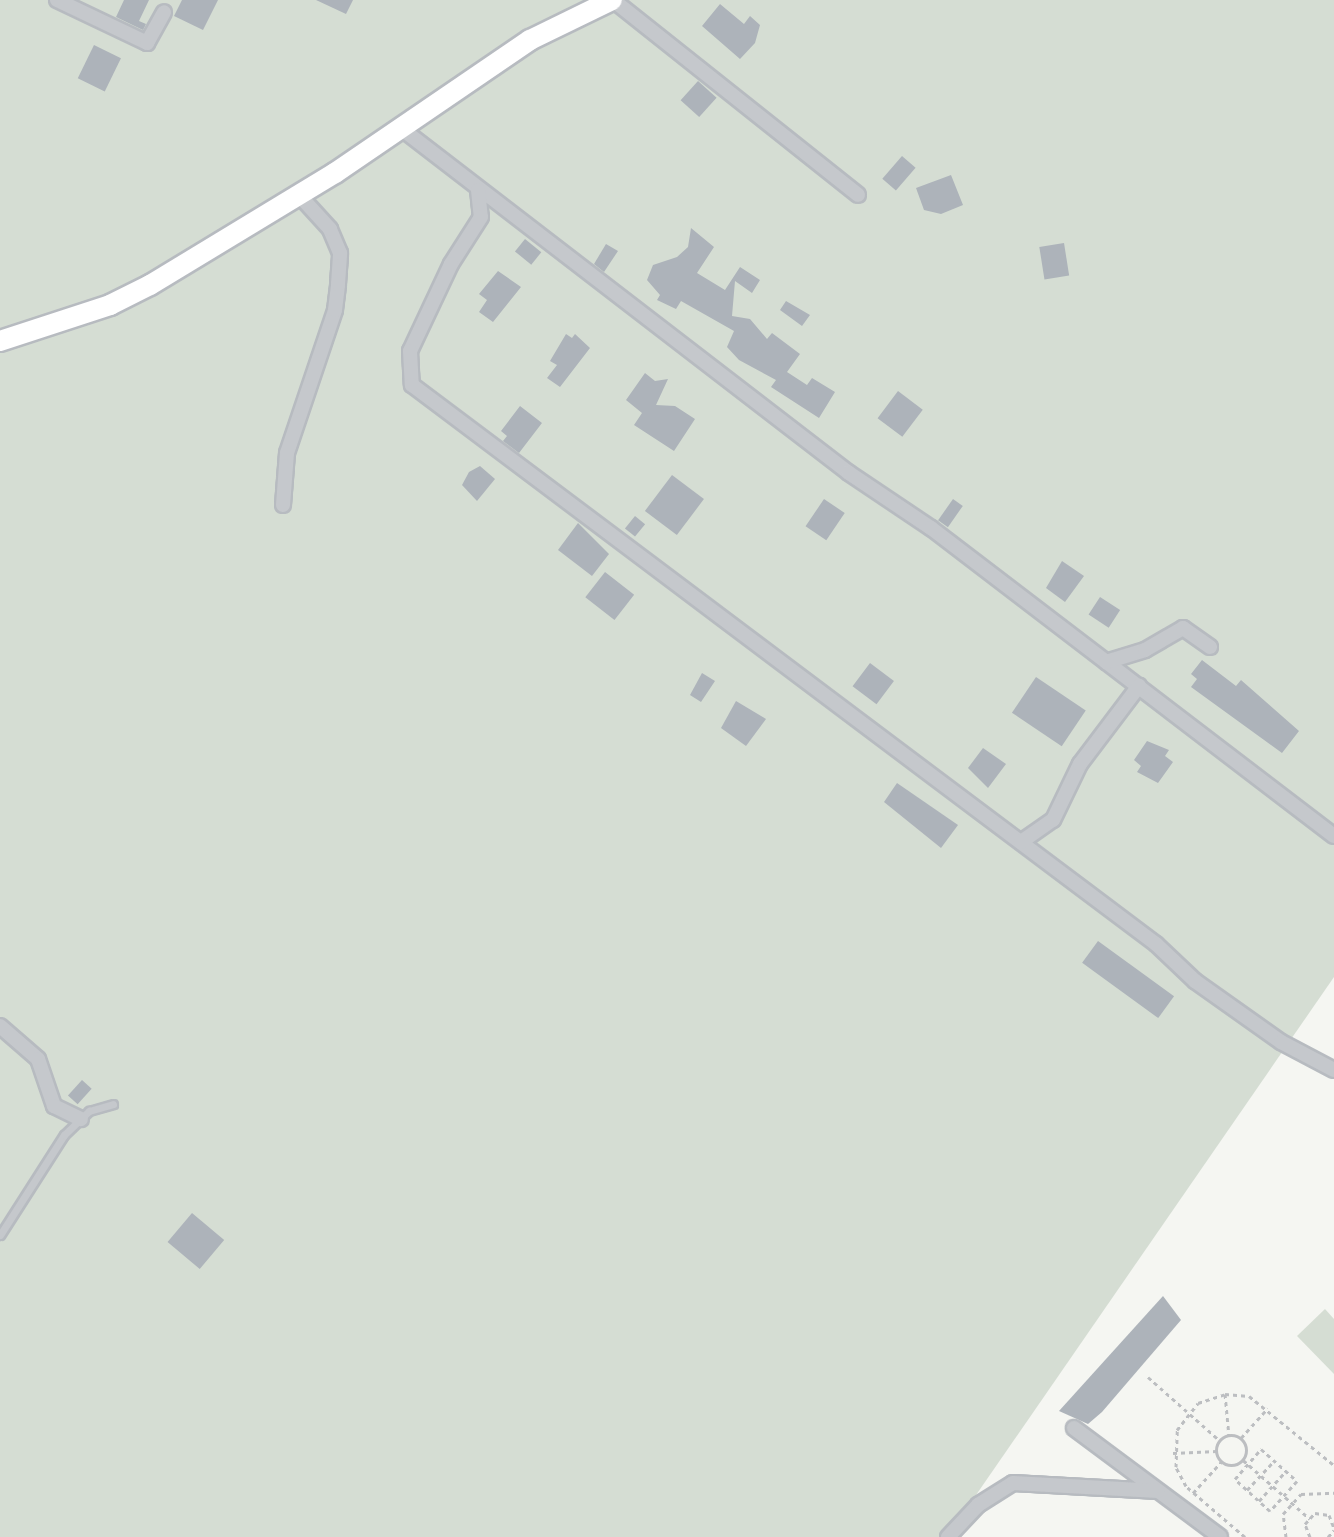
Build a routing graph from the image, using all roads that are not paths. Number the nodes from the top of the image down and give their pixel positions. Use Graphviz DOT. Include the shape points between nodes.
graph roads {
  1 [pos="57,0"];
  2 [pos="612,0"];
  3 [pos="164,12"];
  4 [pos="402,129"];
  5 [pos="478,190"];
  6 [pos="298,194"];
  7 [pos="858,195"];
  8 [pos="0,341"];
  9 [pos="283,505"];
  10 [pos="1210,647"];
  11 [pos="1106,662"];
  12 [pos="1139,686"];
  13 [pos="1334,836"];
  14 [pos="1021,842"];
  15 [pos="0,1026"];
  16 [pos="1334,1070"];
  17 [pos="113,1104"];
  18 [pos="81,1119"];
  19 [pos="0,1235"];
  20 [pos="1074,1428"];
  21 [pos="1158,1491"];
  22 [pos="948,1537"];
  23 [pos="1220,1537"];
  1 -- 3 [label="street" via="147,43"];
  2 -- 4 [label="street" via="530,40"];
  2 -- 7 [label="street"];
  4 -- 5 [label="street"];
  4 -- 6 [label="street"];
  5 -- 11 [label="street"];
  5 -- 14 [label="street" via="481,217 451,264 410,351 412,385"];
  6 -- 8 [label="street" via="110,305"];
  6 -- 9 [label="street" via="330,229 339,269 335,310 287,453"];
  10 -- 11 [label="street" via="1183,628 1145,650"];
  11 -- 12 [label="street"];
  12 -- 13 [label="street"];
  12 -- 14 [label="street" via="1080,764 1053,820"];
  14 -- 16 [label="street" via="1156,944 1195,981 1281,1042"];
  15 -- 18 [label="street" via="38,1059 54,1106"];
  17 -- 18 [label="lane"];
  18 -- 19 [label="lane" via="44,1164"];
  20 -- 21 [label="street"];
  21 -- 22 [label="street" via="1013,1483 978,1505"];
  21 -- 23 [label="street"];
}
